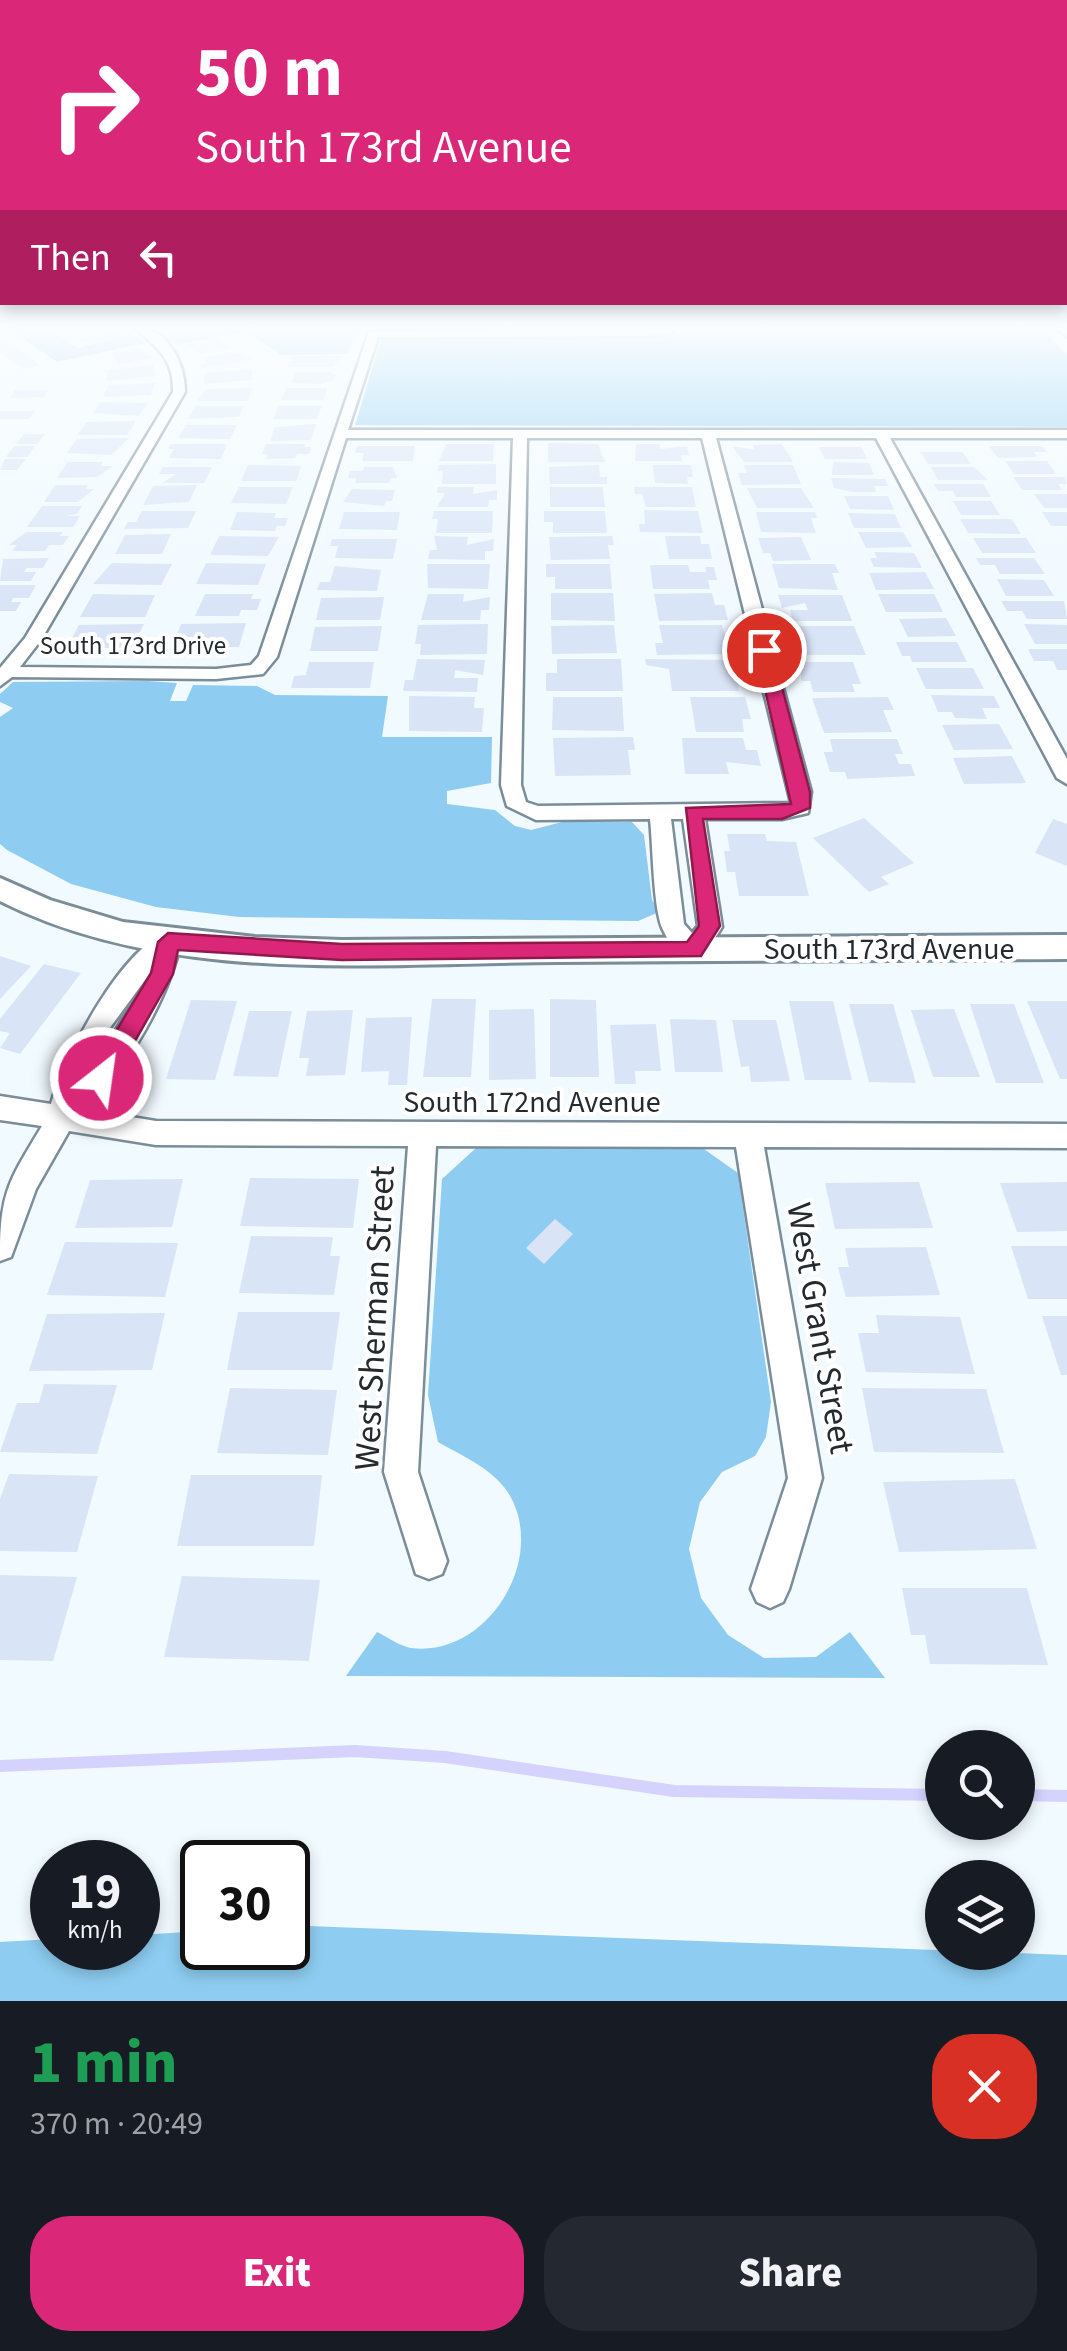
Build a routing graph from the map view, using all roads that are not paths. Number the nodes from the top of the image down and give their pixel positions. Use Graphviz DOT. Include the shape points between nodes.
graph roads {
  1 [pos="163,419"];
  2 [pos="343,419"];
  3 [pos="338,434"];
  4 [pos="520,434"];
  5 [pos="708,434"];
  6 [pos="881,434"];
  7 [pos="1062,434"];
  8 [pos="1067,448"];
  9 [pos="4,676"];
  10 [pos="1067,778"];
  11 [pos="660,813"];
  12 [pos="693,813"];
  13 [pos="0,888"];
  14 [pos="168,942"];
  15 [pos="1067,947"];
  16 [pos="693,950"];
  17 [pos="0,1108"];
  18 [pos="60,1121"];
  19 [pos="423,1134"];
  20 [pos="748,1135"];
  21 [pos="1067,1136"];
  22 [pos="0,1247"];
  23 [pos="430,1561"];
  24 [pos="770,1589"];
  1 -- 9 [label="street"];
  2 -- 3 [label="street"];
  3 -- 4 [label="street"];
  3 -- 9 [label="street, South 173rd Drive" via="268,657 256,670"];
  4 -- 5 [label="street"];
  4 -- 11 [label="street" via="511,785 517,806 536,813"];
  5 -- 6 [label="street"];
  5 -- 12 [label="street" via="801,792 800,808 782,812"];
  6 -- 7 [label="street"];
  6 -- 10 [label="street"];
  7 -- 8 [label="street"];
  11 -- 12 [label="street"];
  11 -- 16 [label="street" via="673,927"];
  12 -- 16 [label="street" via="710,926"];
  13 -- 14 [label="street, South 173rd Avenue" via="86,925"];
  14 -- 16 [label="street, South 173rd Avenue" via="342,952"];
  14 -- 18 [label="street" via="162,974 101,1078"];
  15 -- 16 [label="street, South 173rd Avenue"];
  17 -- 18 [label="street, South 172nd Avenue"];
  18 -- 19 [label="street, South 172nd Avenue" via="156,1133"];
  18 -- 22 [label="street" via="22,1184"];
  19 -- 20 [label="street, South 172nd Avenue"];
  19 -- 23 [label="street, West Sherman Street" via="401,1472"];
  20 -- 21 [label="street, South 172nd Avenue"];
  20 -- 24 [label="street, West Grant Street" via="805,1478"];
}
